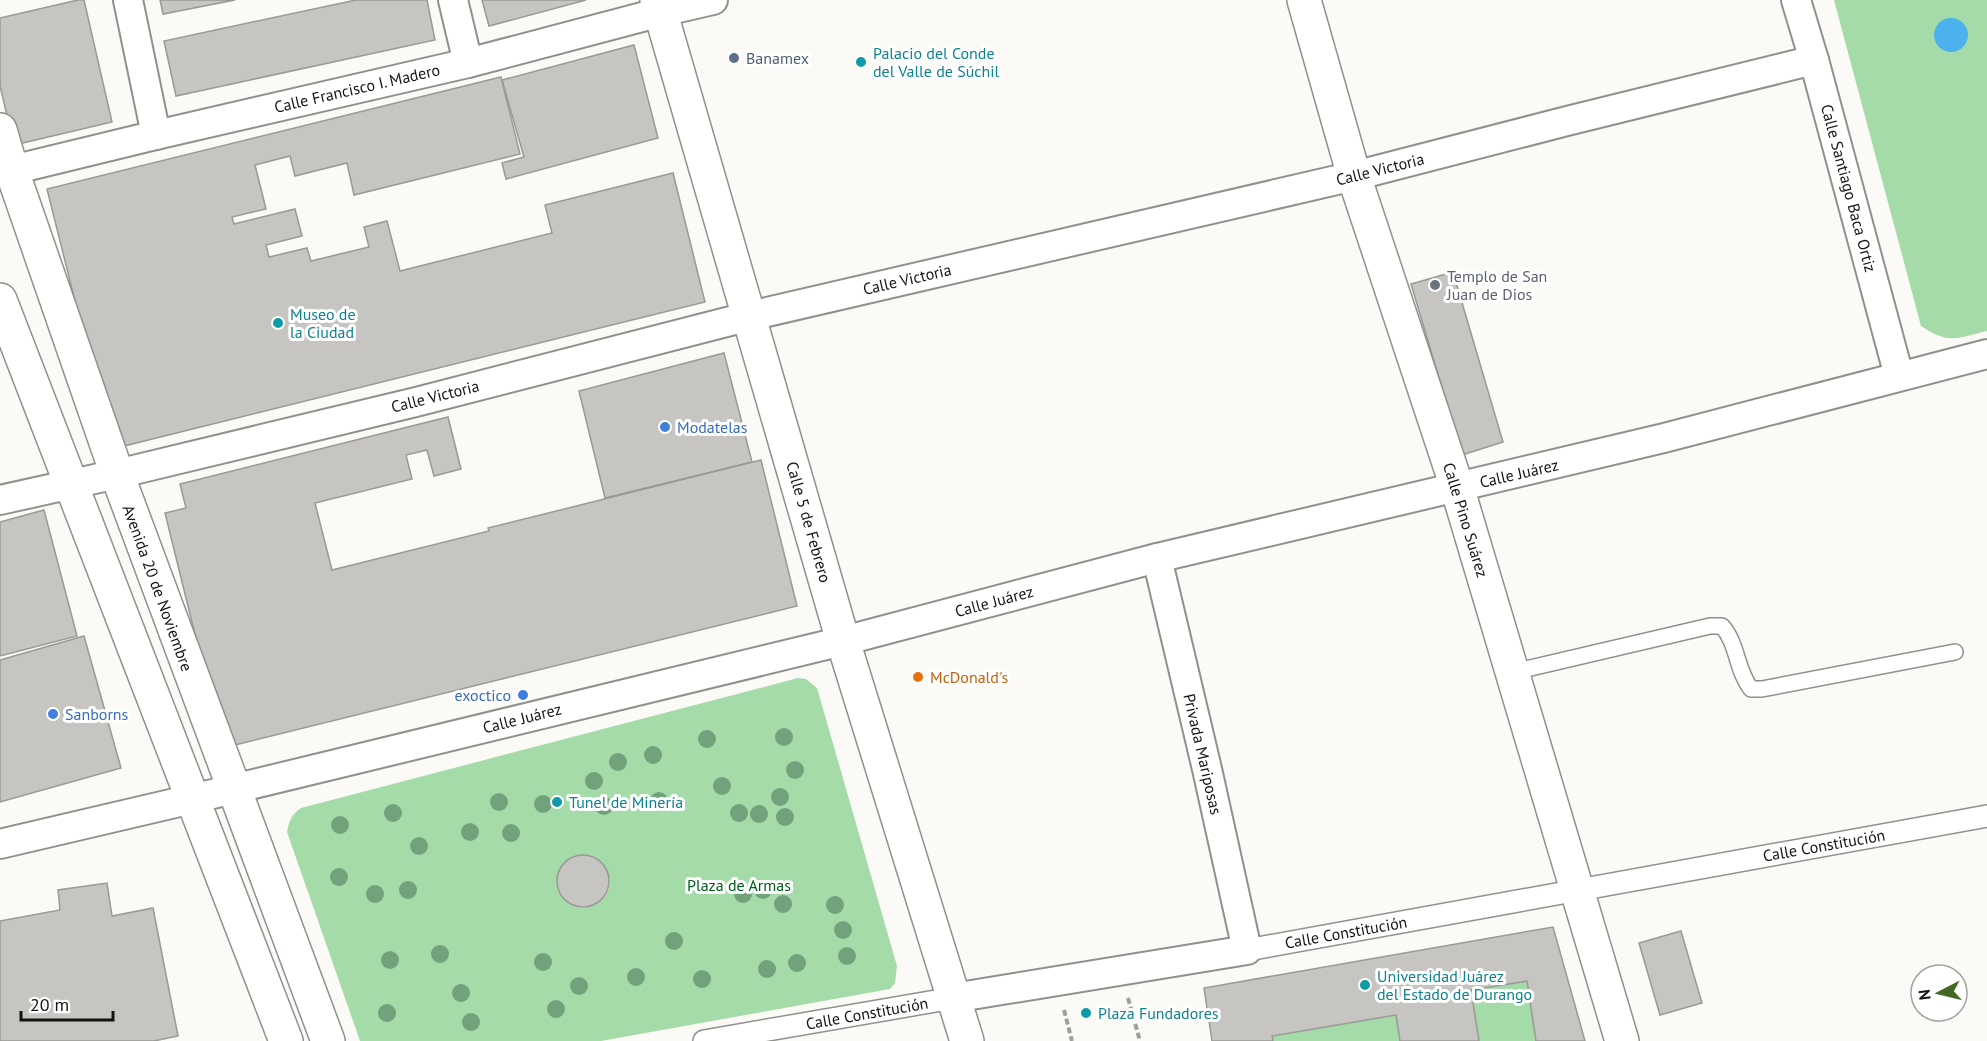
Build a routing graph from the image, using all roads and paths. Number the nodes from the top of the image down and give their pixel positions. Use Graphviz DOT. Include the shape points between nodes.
graph roads {
  1 [pos="128,0"];
  2 [pos="453,0"];
  3 [pos="713,0"];
  4 [pos="1304,0"];
  5 [pos="1796,0"];
  6 [pos="659,6"];
  7 [pos="1814,60"];
  8 [pos="468,63"];
  9 [pos="0,130"];
  10 [pos="156,135"];
  11 [pos="6,172"];
  12 [pos="1354,176"];
  13 [pos="0,300"];
  14 [pos="750,316"];
  15 [pos="1987,354"];
  16 [pos="1899,376"];
  17 [pos="117,474"];
  18 [pos="71,483"];
  19 [pos="1457,488"];
  20 [pos="0,500"];
  21 [pos="1157,558"];
  22 [pos="843,641"];
  23 [pos="1955,652"];
  24 [pos="1513,672"];
  25 [pos="232,788"];
  26 [pos="192,800"];
  27 [pos="1987,816"];
  28 [pos="0,844"];
  29 [pos="1578,890"];
  30 [pos="1247,950"];
  31 [pos="1120,971"];
  32 [pos="953,998"];
  33 [pos="286,1041"];
  34 [pos="328,1041"];
  35 [pos="704,1041"];
  36 [pos="967,1041"];
  37 [pos="1140,1041"];
  38 [pos="1623,1041"];
  1 -- 10 [label="street"];
  2 -- 8 [label="street"];
  3 -- 6 [label="street, Calle Francisco I. Madero"];
  4 -- 12 [label="street, Calle Pino Suárez"];
  5 -- 7 [label="street, Calle Santiago Baca Ortiz"];
  6 -- 8 [label="street, Calle Francisco I. Madero"];
  6 -- 14 [label="street, Calle 5 de Febrero"];
  7 -- 12 [label="street, Calle Victoria"];
  7 -- 16 [label="street, Calle Santiago Baca Ortiz"];
  8 -- 10 [label="street, Calle Francisco I. Madero"];
  9 -- 11 [label="street, Avenida 20 de Noviembre"];
  10 -- 11 [label="street, Calle Francisco I. Madero"];
  11 -- 17 [label="street, Avenida 20 de Noviembre"];
  12 -- 14 [label="street, Calle Victoria"];
  12 -- 19 [label="street, Calle Pino Suárez"];
  13 -- 18 [label="street"];
  14 -- 17 [label="street, Calle Victoria"];
  14 -- 22 [label="street, Calle 5 de Febrero"];
  15 -- 16 [label="street, Calle Juárez"];
  16 -- 19 [label="street, Calle Juárez"];
  17 -- 18 [label="street, Calle Victoria"];
  17 -- 25 [label="street, Avenida 20 de Noviembre"];
  18 -- 20 [label="street, Calle Victoria"];
  18 -- 26 [label="street"];
  19 -- 21 [label="street, Calle Juárez"];
  19 -- 24 [label="street, Calle Pino Suárez"];
  21 -- 22 [label="street, Calle Juárez"];
  21 -- 30 [label="street, Privada Mariposas"];
  22 -- 25 [label="street, Calle Juárez"];
  22 -- 32 [label="street, Calle 5 de Febrero"];
  23 -- 24 [label="lane" via="1751,689 1744,681 1730,635 1722,626 1710,626"];
  24 -- 29 [label="street, Calle Pino Suárez"];
  25 -- 26 [label="street, Calle Juárez"];
  25 -- 34 [label="street, Avenida 20 de Noviembre"];
  26 -- 28 [label="street, Calle Juárez"];
  26 -- 33 [label="street"];
  27 -- 29 [label="street, Calle Constitución"];
  29 -- 30 [label="street, Calle Constitución"];
  29 -- 38 [label="street, Calle Pino Suárez"];
  30 -- 31 [label="street, Calle Constitución"];
  31 -- 32 [label="street, Calle Constitución"];
  31 -- 37 [label="path"];
  32 -- 35 [label="street, Calle Constitución"];
  32 -- 36 [label="street, Calle 5 de Febrero"];
}
